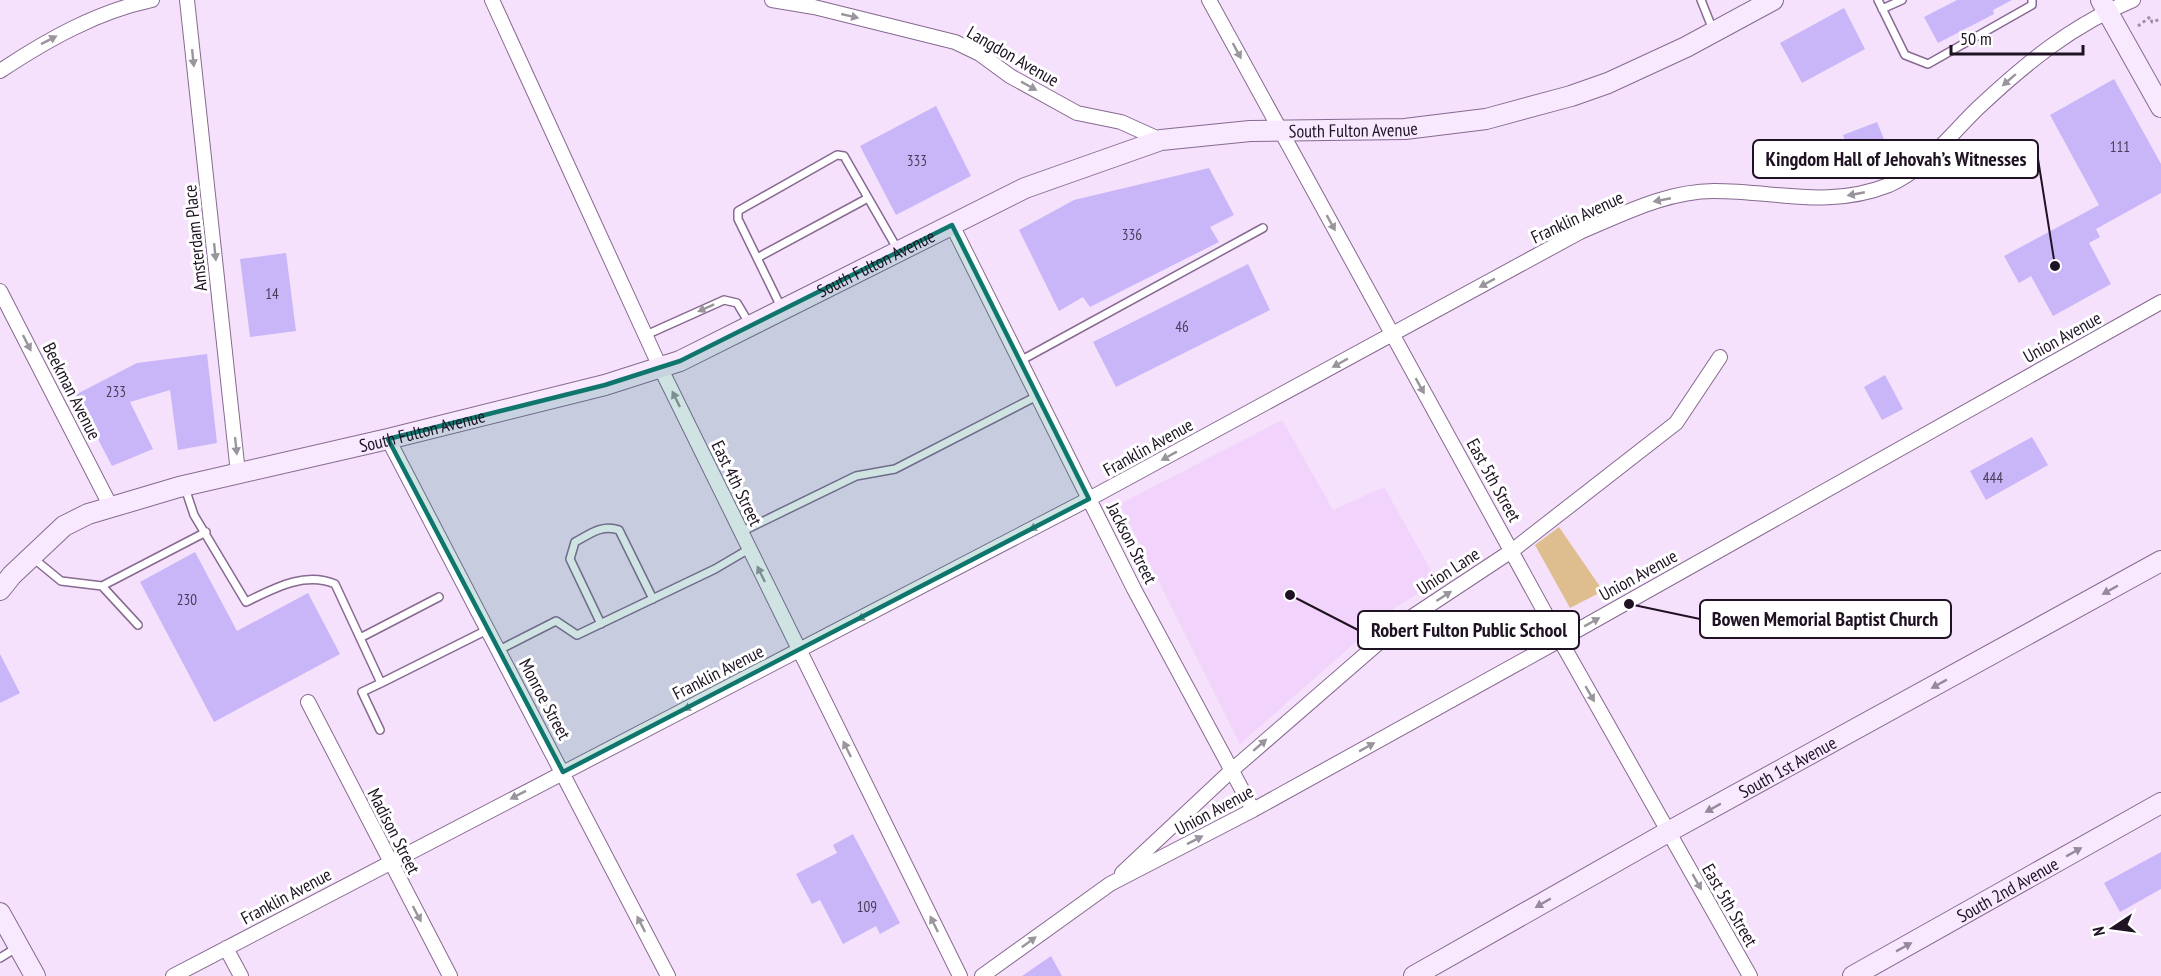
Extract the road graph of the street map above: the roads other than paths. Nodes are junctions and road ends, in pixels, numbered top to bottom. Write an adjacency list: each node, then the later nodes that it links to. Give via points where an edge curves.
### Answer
1 (152, 0): 15 (street, one-way to 1, via 42,43 94,17)
2 (187, 0): 35 (street, Amsterdam Place, one-way to 35)
3 (492, 0): 29 (street, East 4th Street)
4 (772, 0): 18 (street, Langdon Avenue, one-way to 18, via 955,42 1077,113 1121,122)
5 (1209, 0): 17 (street, East 5th Street, one-way to 17)
6 (1701, 0): 14 (lane)
7 (1773, 0): 14 (main road, South Fulton Avenue)
8 (1878, 0): 13 (lane)
9 (1902, 0): 13 (lane)
10 (2032, 0): 13 (lane, via 2032,5 1928,64 1905,55)
11 (2133, 0): 12 (street, Franklin Avenue)
12 (2105, 5): 16 (main road); 28 (street, Franklin Avenue, one-way to 28, via 2036,57 1910,174 1890,184 1858,195 1816,200 1712,191 1654,201 1580,232)
13 (1882, 9)
14 (1714, 32): 17 (main road, South Fulton Avenue, via 1608,83 1486,119 1405,129)
15 (0, 71)
16 (2161, 107)
17 (1280, 131): 18 (main road, South Fulton Avenue); 28 (street, East 5th Street, one-way to 28)
18 (1161, 140): 20 (main road, South Fulton Avenue, via 1025,188)
19 (868, 198): 22 (lane); 23 (lane); 23 (lane, via 844,156 837,155 738,211)
20 (952, 225): 22 (main road, South Fulton Avenue); 31 (street, Jackson Street)
21 (1263, 228): 31 (lane)
22 (899, 251): 26 (main road, South Fulton Avenue)
23 (757, 258): 26 (lane)
24 (0, 291): 38 (street, Beekman Avenue, one-way to 38)
25 (2161, 302): 53 (street, Union Avenue, one-way to 25)
26 (782, 310): 27 (main road, South Fulton Avenue)
27 (750, 325): 29 (lane, one-way to 29, via 737,303 724,300); 32 (main road, South Fulton Avenue)
28 (1392, 334): 37 (street, Franklin Avenue, one-way to 37); 42 (street, East 5th Street, one-way to 42)
29 (646, 335): 32 (street, East 4th Street)
30 (1720, 357): 42 (street, Union Lane, via 1676,423)
31 (1020, 361): 33 (street, Jackson Street)
32 (660, 367): 34 (main road, South Fulton Avenue, via 605,385); 40 (street, East 4th Street, one-way to 32)
33 (1037, 396): 37 (street, Jackson Street); 40 (lane, via 895,469 856,476)
34 (388, 439): 35 (main road, South Fulton Avenue); 51 (street, Monroe Street)
35 (238, 473): 36 (main road, South Fulton Avenue)
36 (184, 486): 38 (main road, South Fulton Avenue); 39 (lane, via 194,515)
37 (1089, 499): 55 (street, Franklin Avenue, one-way to 55); 59 (street, Jackson Street)
38 (111, 507): 43 (main road, South Fulton Avenue, via 64,526)
39 (206, 532): 45 (lane); 52 (lane, via 246,602 290,581 327,580 335,584)
40 (741, 532): 41 (street, East 4th Street)
41 (749, 549): 48 (lane); 55 (street, East 4th Street, one-way to 41)
42 (1512, 550): 53 (street, East 5th Street); 59 (street, Union Lane, one-way to 42, via 1398,626)
43 (32, 557): 45 (lane, via 61,581); 46 (main road, South Fulton Avenue)
44 (2161, 561): 63 (main road, South 1st Avenue, one-way to 63)
45 (102, 586): 50 (lane)
46 (0, 590)
47 (439, 597): 52 (lane)
48 (653, 599): 49 (lane); 49 (lane, via 619,530 600,528 576,542 570,558)
49 (601, 624): 54 (lane, via 577,635 556,621)
50 (138, 625)
51 (489, 629): 54 (street, Monroe Street); 56 (lane)
52 (360, 638): 56 (lane)
53 (1560, 640): 62 (street, Union Avenue, one-way to 53); 63 (street, East 5th Street, one-way to 63)
54 (499, 650): 60 (street, Monroe Street)
55 (799, 650): 60 (street, Franklin Avenue, one-way to 60); 75 (street, East 4th Street, one-way to 55)
56 (381, 683): 58 (lane, via 362,692)
57 (308, 702): 64 (street, Madison Street)
58 (380, 730)
59 (1232, 770): 62 (street, Jackson Street); 65 (street, Union Lane)
60 (563, 772): 64 (street, Franklin Avenue, one-way to 64); 74 (street, Monroe Street, one-way to 60)
61 (2161, 803): 79 (main road, South 2nd Avenue, one-way to 61)
62 (1253, 810): 65 (street, Union Avenue, one-way to 62)
63 (1668, 832): 77 (main road, South 1st Avenue, one-way to 77); 78 (street, East 5th Street, one-way to 78)
64 (390, 862): 68 (street, Franklin Avenue); 73 (street, Madison Street, one-way to 73)
65 (1110, 884): 76 (street, Union Avenue, one-way to 65)
66 (0, 913): 67 (main road)
67 (19, 947): 69 (lane); 70 (main road)
68 (226, 948): 71 (street, Franklin Avenue); 72 (street)
69 (0, 958)
70 (34, 976)
71 (173, 976)
72 (241, 976)
73 (450, 976)
74 (668, 976)
75 (960, 976)
76 (982, 976)
77 (1414, 976)
78 (1750, 976)
79 (1853, 976)

